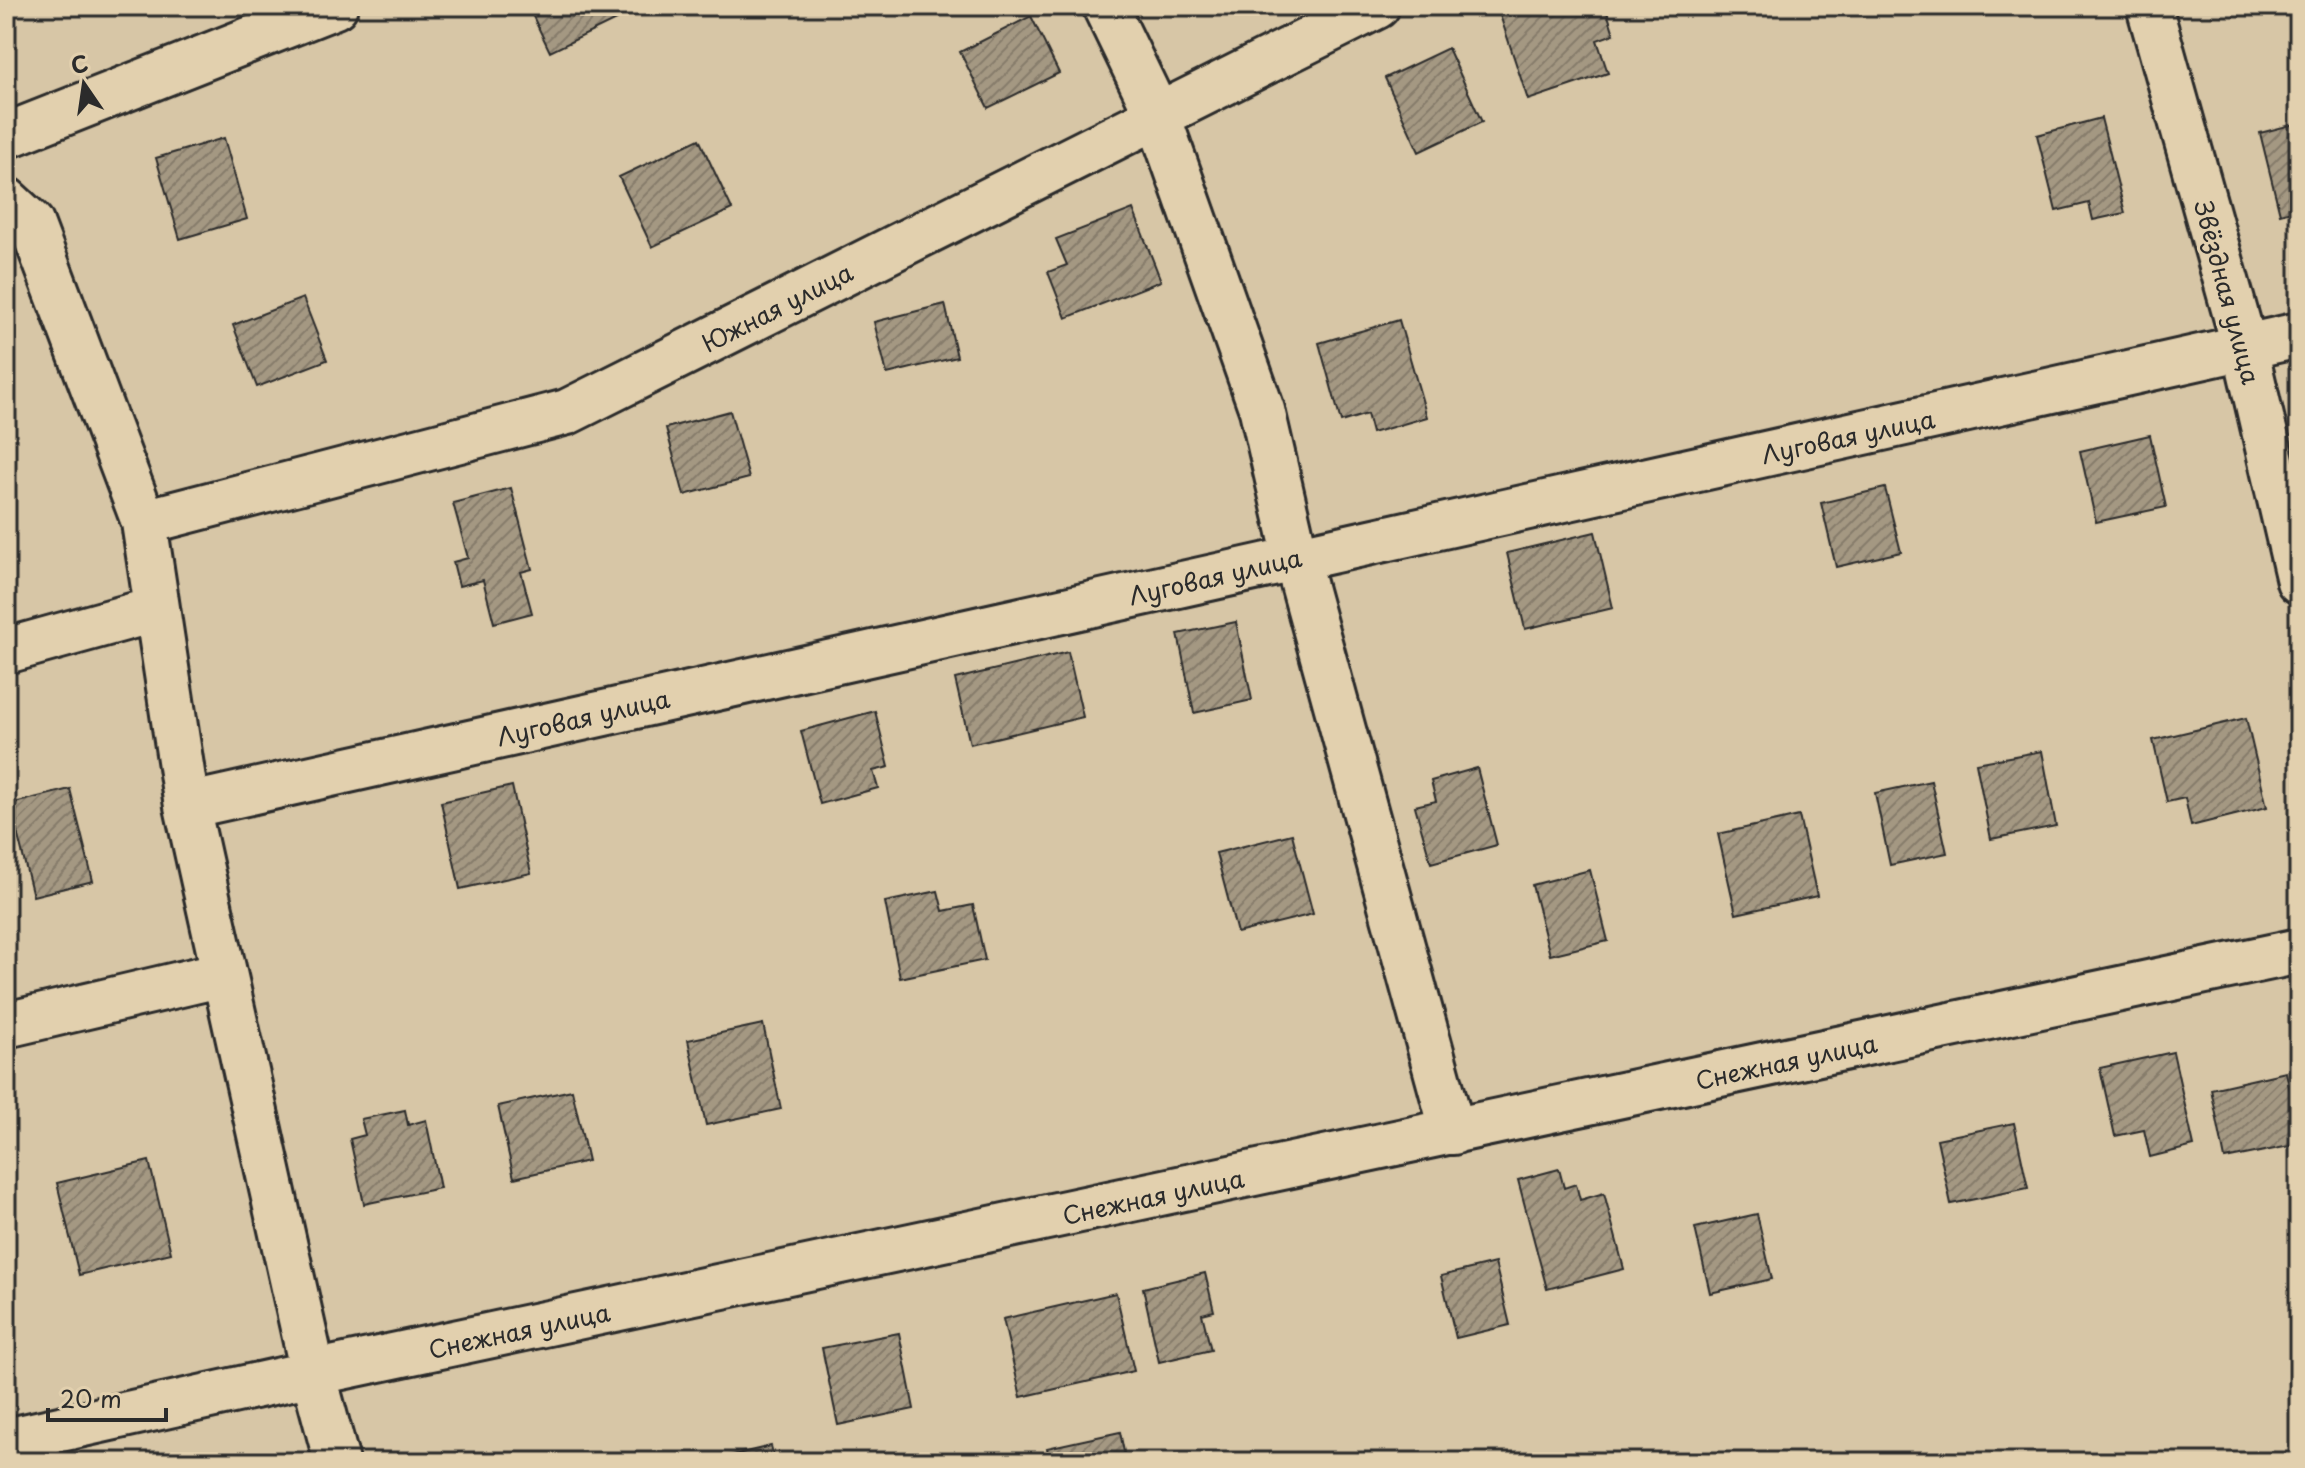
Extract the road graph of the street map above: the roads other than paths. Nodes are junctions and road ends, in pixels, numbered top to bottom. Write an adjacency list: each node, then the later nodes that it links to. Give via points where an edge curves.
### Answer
1 (335, 6): 6 (street)
2 (1105, 6): 5 (street)
3 (1377, 6): 5 (street, Южная улица)
4 (2149, 6): 9 (street, Звёздная улица)
5 (1158, 116): 10 (street, Южная улица, via 567,412); 11 (street, via 1262,410)
6 (6, 136)
7 (6, 200): 10 (street, via 31,223)
8 (2299, 335): 9 (street, Луговая улица)
9 (2245, 348): 11 (street, Луговая улица); 12 (street, Звёздная улица)
10 (144, 522): 13 (street)
11 (1296, 558): 15 (street, Луговая улица); 19 (street)
12 (2299, 581)
13 (157, 609): 14 (street); 15 (street)
14 (6, 651)
15 (187, 806): 17 (street)
16 (2299, 951): 19 (street, Снежная улица)
17 (223, 974): 18 (street); 20 (street)
18 (6, 1025)
19 (1453, 1132): 20 (street, Снежная улица)
20 (313, 1373): 21 (street, Снежная улица); 22 (street)
21 (6, 1441)
22 (337, 1462)

